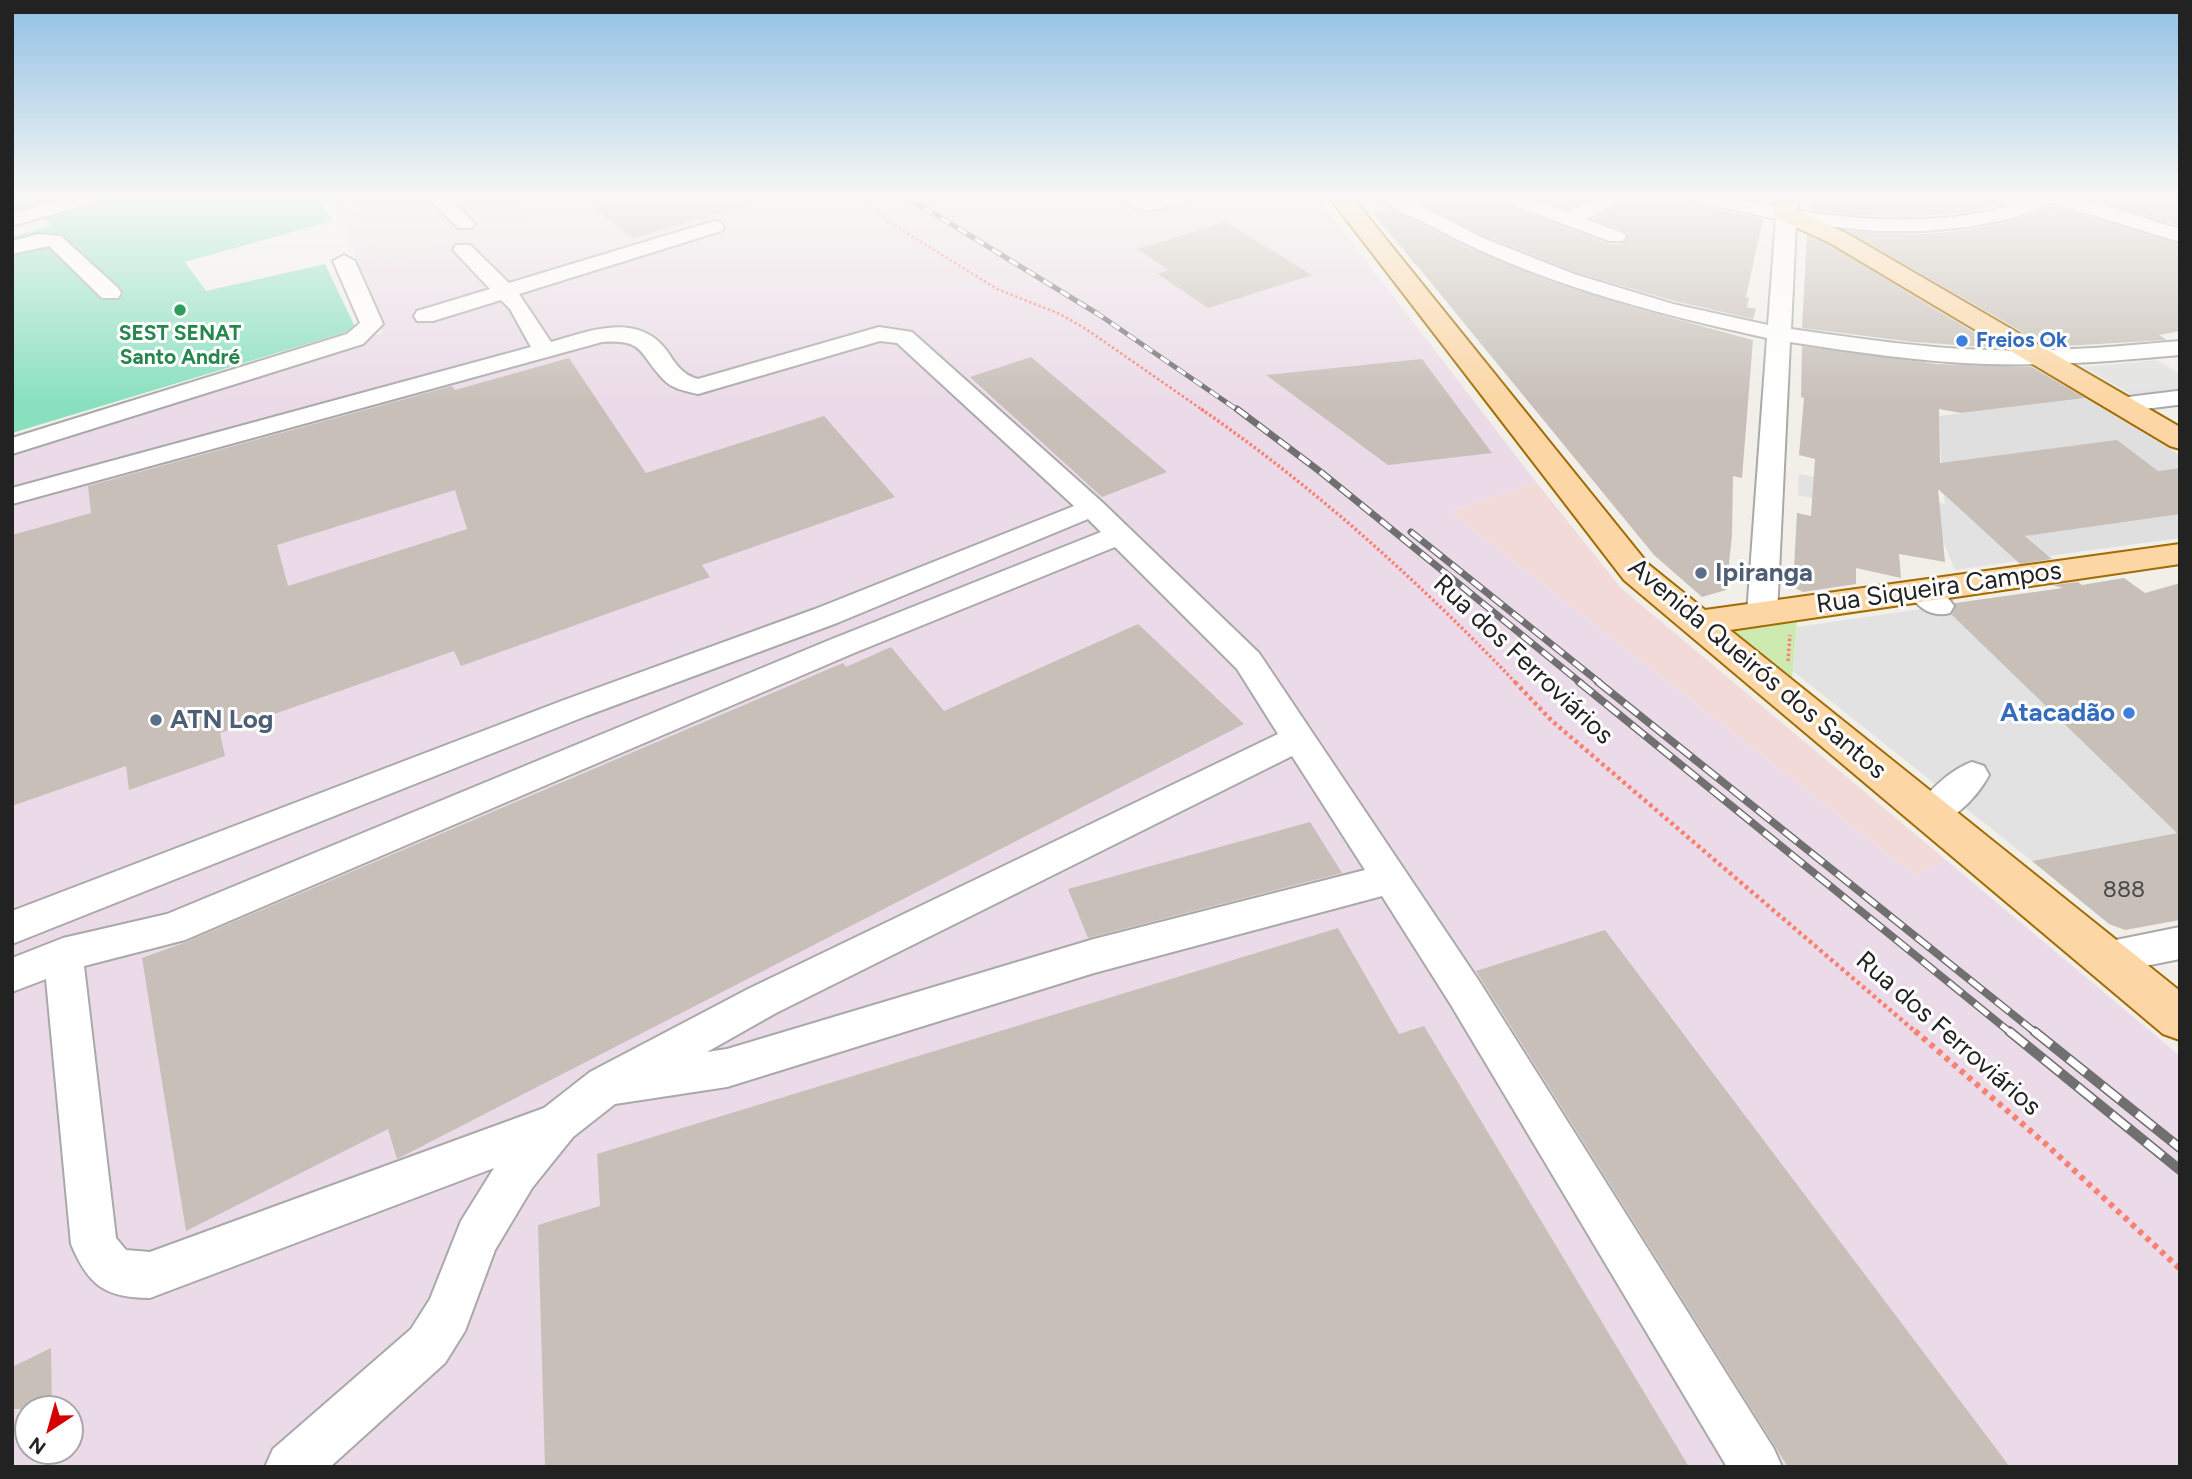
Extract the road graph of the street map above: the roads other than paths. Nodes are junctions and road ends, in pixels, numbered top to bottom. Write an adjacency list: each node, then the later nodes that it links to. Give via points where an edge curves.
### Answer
1 (82, 266): 10 (street)
2 (346, 266): 19 (street, via 372,324 355,339)
3 (481, 266): 9 (street)
4 (585, 266): 9 (street)
5 (1398, 266): 25 (main road, Avenida Queirós dos Santos, via 1625,560)
6 (1538, 266): 12 (street, via 1650,304)
7 (1783, 266): 12 (street)
8 (1885, 266): 15 (main road)
9 (506, 290): 11 (street); 14 (street)
10 (110, 293)
11 (425, 316)
12 (1779, 333): 15 (street, via 1900,350); 24 (street)
13 (2180, 348): 15 (street)
14 (544, 350): 20 (street); 21 (street, via 631,332 641,336 679,383 698,387 879,334 896,334)
15 (2039, 357): 17 (main road)
16 (2177, 398): 17 (street)
17 (2120, 405): 18 (main road)
18 (2180, 440)
19 (12, 446)
20 (12, 496)
21 (1092, 508): 22 (street); 30 (street, via 826,616 575,708)
22 (1120, 535): 26 (street, via 1248,661); 32 (street, via 843,646 172,929)
23 (2180, 554): 24 (main road, Rua Siqueira Campos, via 1931,598)
24 (1762, 614): 25 (main road, Rua Siqueira Campos)
25 (1698, 623): 28 (main road, Avenida Queirós dos Santos)
26 (1299, 738): 29 (street); 36 (street, via 762,1001)
27 (1972, 775): 28 (street)
28 (1931, 814): 33 (main road, Avenida Queirós dos Santos)
29 (1390, 879): 36 (street, via 1094,956 727,1068); 39 (street)
30 (12, 928)
31 (2180, 943): 33 (street)
32 (63, 955): 34 (street); 37 (street, via 94,1244 103,1264 123,1275 150,1275)
33 (2105, 957): 35 (main road, Avenida Queirós dos Santos)
34 (12, 975)
35 (2180, 1019)
36 (605, 1086): 37 (street)
37 (558, 1123): 38 (street, via 516,1173 477,1237 448,1314 428,1346)
38 (291, 1467)
39 (1756, 1467)

